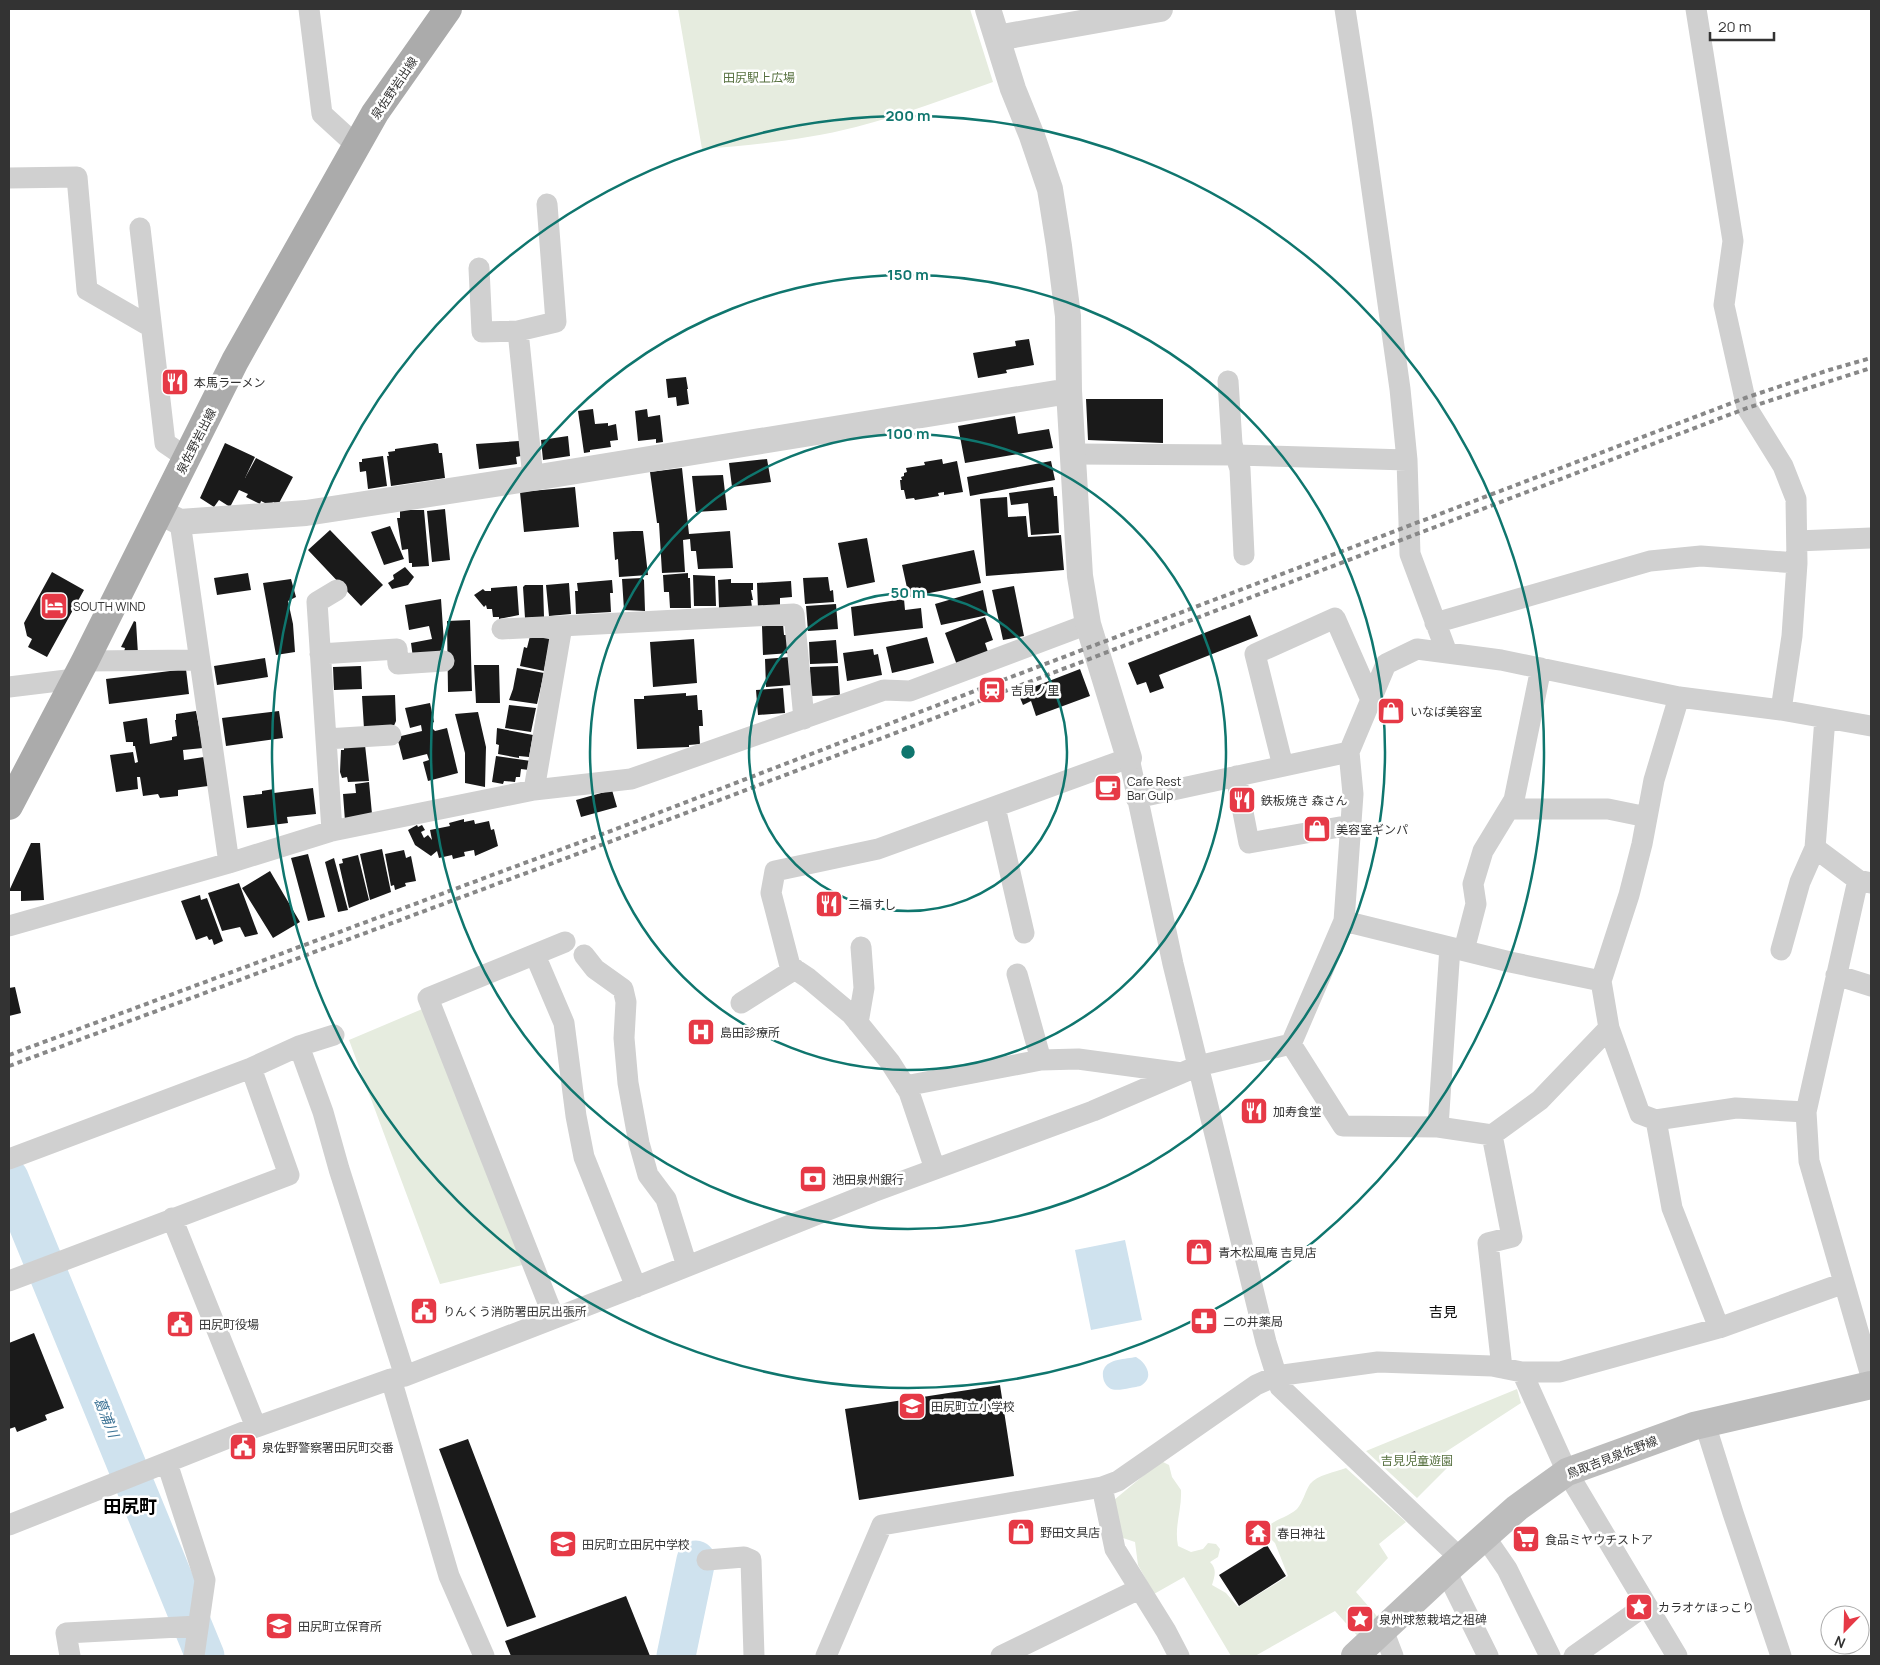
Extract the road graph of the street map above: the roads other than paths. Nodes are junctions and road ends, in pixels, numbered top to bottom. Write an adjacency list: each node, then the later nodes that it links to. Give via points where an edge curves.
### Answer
1 (309, 9): 8 (street, via 322,114)
2 (448, 9): 8 (main road, 泉佐野岩出線, via 375,113)
3 (988, 9): 7 (street)
4 (1160, 9): 7 (street)
5 (1345, 9): 20 (street, via 1400,389)
6 (1696, 9): 24 (street, via 1733,241 1724,305 1747,408 1783,466 1796,499)
7 (997, 38): 16 (street, via 1050,189 1068,316)
8 (357, 146): 19 (main road, 泉佐野岩出線, via 235,361)
9 (9, 178): 13 (street, via 77,177 88,290)
10 (547, 204): 14 (street, via 556,322)
11 (140, 228): 13 (street)
12 (479, 268): 14 (street, via 482,332)
13 (151, 327): 19 (street, via 165,443)
14 (518, 331): 21 (street)
15 (1228, 381): 18 (street)
16 (1069, 391): 17 (street); 21 (street)
17 (1073, 454): 18 (street); 29 (street, via 1080,576)
18 (1235, 455): 20 (street); 25 (street, via 1240,469)
19 (187, 458): 22 (main road, 泉佐野岩出線)
20 (1407, 460): 28 (street, via 1410,554)
21 (533, 478): 22 (street, via 306,513)
22 (170, 517): 34 (street); 37 (main road, 泉佐野岩出線)
23 (1871, 538): 24 (street)
24 (1797, 541): 26 (street)
25 (1244, 555)
26 (1797, 563): 28 (street, via 1701,556 1650,561); 41 (street, via 1792,636)
27 (336, 590): 32 (street, via 317,602)
28 (1435, 623): 33 (street)
29 (1088, 624): 43 (street, via 910,691 884,690); 48 (street)
30 (562, 626): 31 (street); 43 (street, via 794,614); 51 (street)
31 (502, 629)
32 (320, 654): 35 (street, via 397,649 398,664); 46 (street)
33 (1447, 654): 36 (street); 40 (street, via 1417,649 1386,664)
34 (199, 660): 37 (street); 60 (street)
35 (444, 662)
36 (1542, 668): 39 (street); 55 (street, via 1514,800)
37 (80, 670): 38 (street); 53 (main road, 泉佐野岩出線)
38 (9, 687)
39 (1679, 697): 41 (street); 56 (street, via 1654,780)
40 (1371, 700): 47 (street); 49 (street, via 1335,618 1255,654)
41 (1781, 710): 42 (street)
42 (1824, 718): 44 (street); 59 (street)
43 (804, 719): 51 (street, via 631,779)
44 (1871, 726)
45 (391, 735): 46 (street)
46 (326, 739): 58 (street)
47 (1349, 752): 49 (street); 57 (street, via 1353,794)
48 (1129, 758): 52 (street); 54 (street)
49 (1282, 766): 50 (street)
50 (1236, 776): 52 (street); 57 (street, via 1249,843)
51 (534, 790): 58 (street)
52 (1136, 798): 84 (street)
53 (9, 806)
54 (995, 806): 64 (street); 71 (street, via 878,849 775,871 771,893 790,966)
55 (1509, 809): 56 (street, via 1608,809); 67 (street, via 1483,851 1473,884 1476,904)
56 (1647, 817): 74 (street, via 1630,896)
57 (1351, 825): 62 (street)
58 (332, 831): 60 (street)
59 (1815, 848): 61 (street); 68 (street, via 1800,882)
60 (229, 863): 63 (street)
61 (1864, 881): 73 (street)
62 (1344, 921): 67 (street); 80 (street)
63 (9, 926)
64 (1024, 933)
65 (565, 942): 69 (street)
66 (861, 947): 77 (street, via 864,988)
67 (1457, 949): 74 (street); 88 (street)
68 (1780, 950)
69 (536, 954): 96 (street, via 564,1023 584,1157); 97 (street, via 428,998)
70 (584, 955): 93 (street, via 595,969 623,989 628,1083 639,1143 648,1175 666,1200)
71 (794, 969): 76 (street); 77 (street)
72 (1017, 974): 82 (street)
73 (1836, 975): 75 (street); 86 (street)
74 (1601, 981): 78 (street)
75 (1871, 986)
76 (741, 1003)
77 (858, 1022): 85 (street)
78 (1609, 1028): 87 (street, via 1640,1114); 89 (street, via 1540,1100)
79 (334, 1035): 81 (street)
80 (1291, 1044): 84 (street); 88 (street, via 1343,1126)
81 (299, 1046): 83 (street); 102 (street, via 323,1112)
82 (1041, 1060): 84 (street, via 1078,1059); 85 (street)
83 (251, 1068): 90 (street); 92 (street, via 289,1175)
84 (1190, 1070): 91 (street, via 1093,1111); 100 (street)
85 (905, 1086): 91 (street)
86 (1806, 1112): 87 (street, via 1736,1108); 95 (street, via 1809,1161)
87 (1656, 1120): 98 (street, via 1672,1208)
88 (1438, 1127): 89 (street)
89 (1492, 1135): 99 (street, via 1512,1237 1488,1243)
90 (9, 1158)
91 (936, 1169): 93 (street)
92 (172, 1218): 94 (street); 105 (street)
93 (688, 1266): 96 (street)
94 (9, 1281)
95 (1844, 1282): 98 (street); 101 (street)
96 (636, 1287): 97 (street)
97 (554, 1318): 102 (street)
98 (1719, 1328): 99 (street, via 1560,1372)
99 (1512, 1370): 100 (street, via 1492,1366 1378,1362); 107 (street)
100 (1276, 1376): 108 (street, via 1256,1384 1118,1481); 112 (street, via 1280,1387)
101 (1871, 1376)
102 (398, 1377): 105 (street); 119 (street, via 449,1576)
103 (1871, 1385): 104 (main road, 鳥取吉見泉佐野線)
104 (1705, 1424): 107 (main road, 鳥取吉見泉佐野線); 130 (street)
105 (256, 1427): 106 (street)
106 (167, 1463): 109 (street); 115 (street, via 206,1580)
107 (1567, 1472): 110 (main road, 鳥取吉見泉佐野線, via 1517,1508); 114 (street)
108 (1102, 1487): 113 (street, via 1115,1549); 121 (street, via 882,1525)
109 (9, 1525)
110 (1485, 1537): 112 (main road, 鳥取吉見泉佐野線); 127 (street, via 1507,1569)
111 (707, 1560): 120 (street, via 744,1557 751,1560)
112 (1453, 1564): 116 (main road, 鳥取吉見泉佐野線); 126 (street)
113 (1139, 1588): 122 (street); 123 (street)
114 (1646, 1605): 128 (street); 129 (street)
115 (198, 1626): 117 (street, via 66,1633); 118 (street)
116 (1383, 1630): 124 (main road, 鳥取吉見泉佐野線); 125 (street)
117 (70, 1656)
118 (194, 1656)
119 (484, 1656)
120 (754, 1656)
121 (826, 1656)
122 (1001, 1656)
123 (1179, 1656)
124 (1355, 1656)
125 (1393, 1656)
126 (1488, 1656)
127 (1550, 1656)
128 (1574, 1656)
129 (1677, 1656)
130 (1782, 1656)

